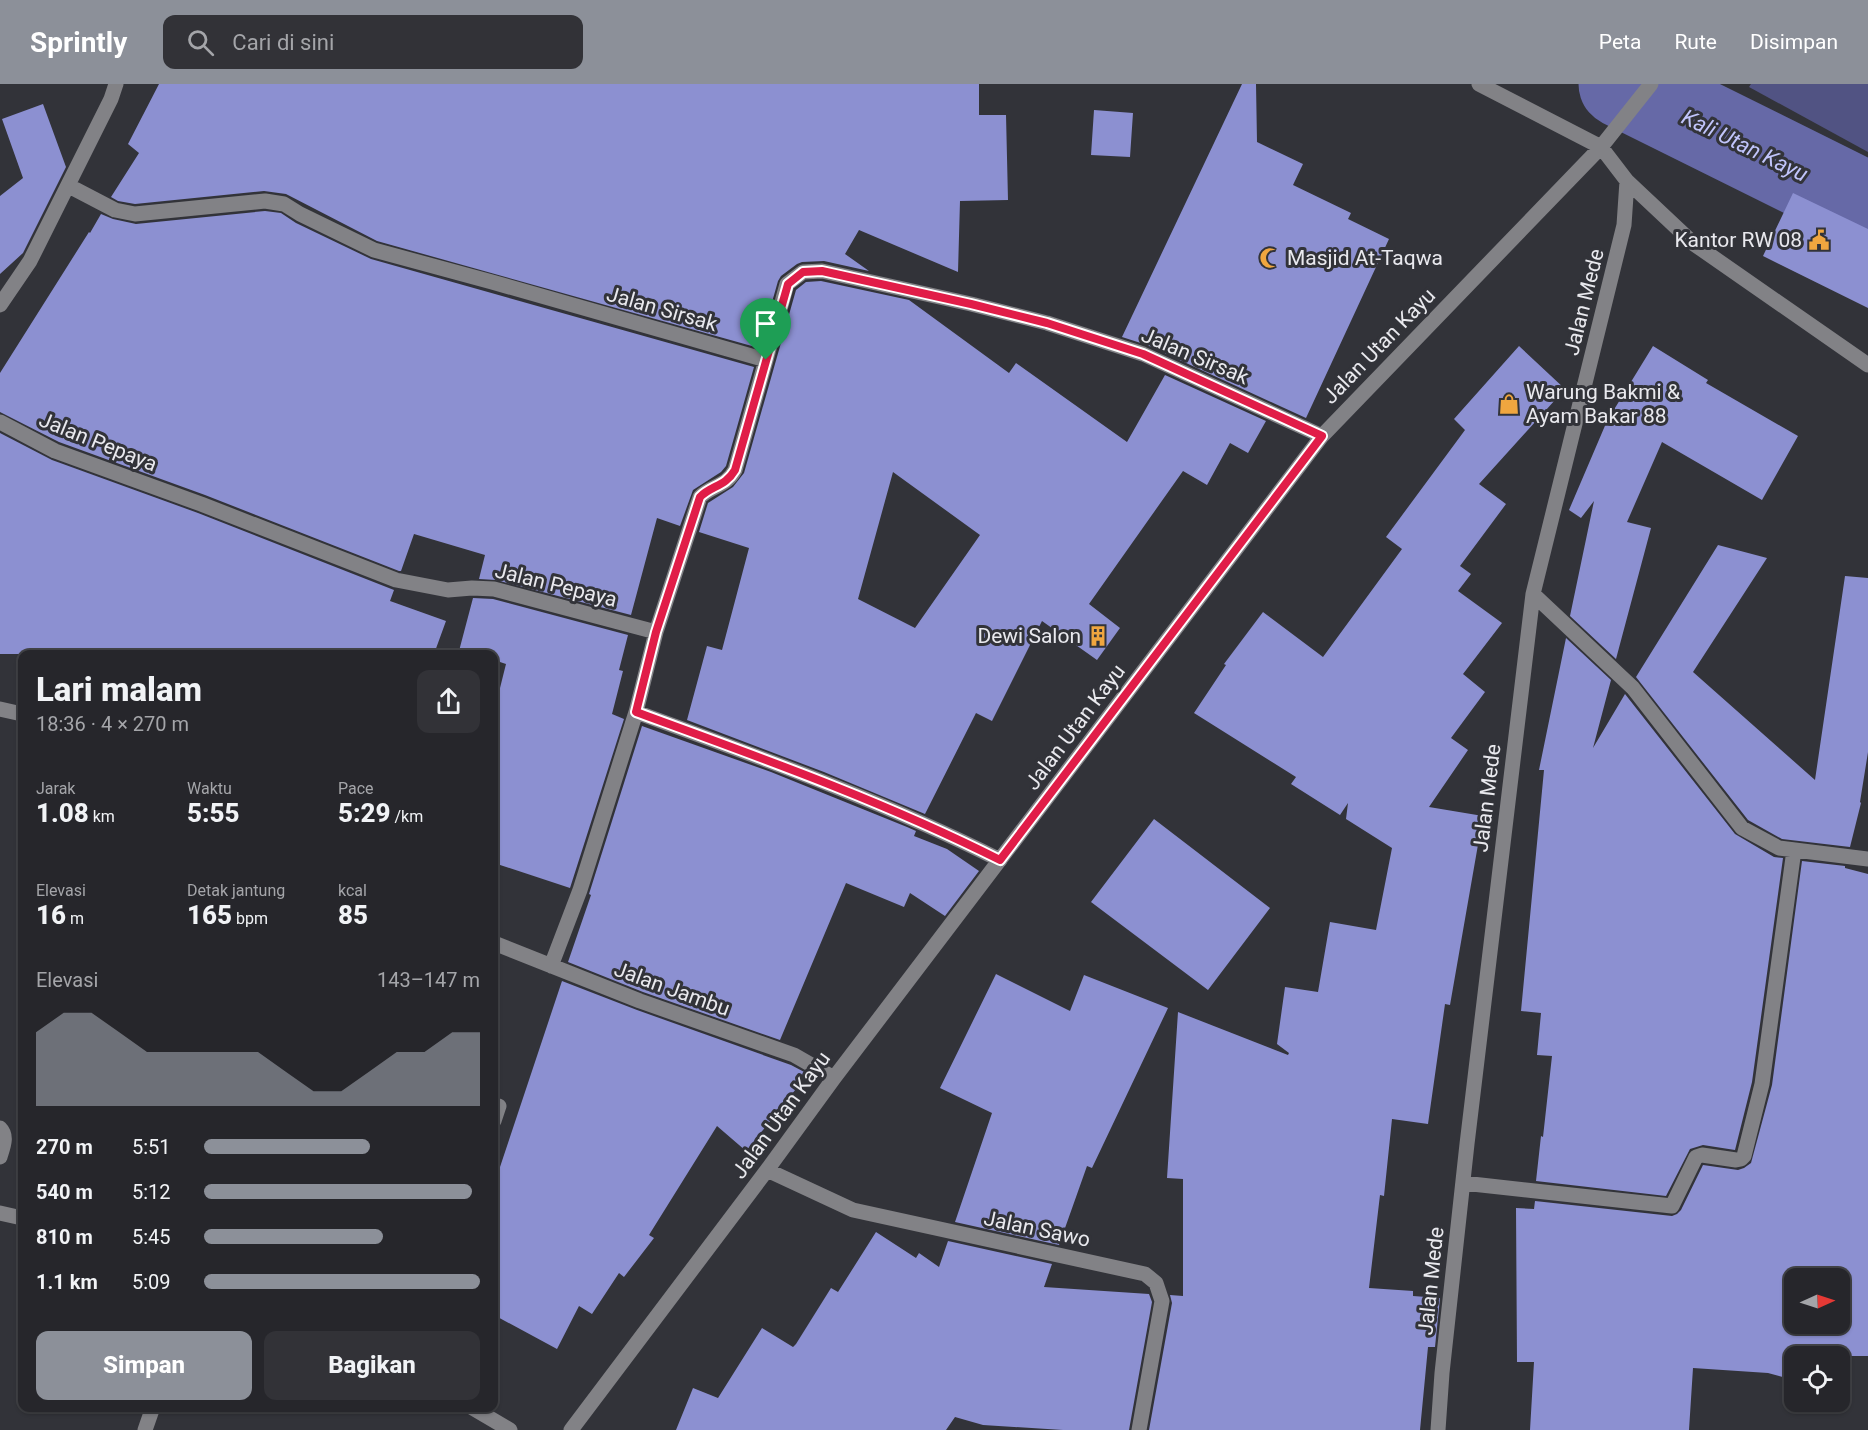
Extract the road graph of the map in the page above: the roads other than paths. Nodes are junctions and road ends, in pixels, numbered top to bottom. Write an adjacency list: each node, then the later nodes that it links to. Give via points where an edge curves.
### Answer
1 (116, 84): 6 (street)
2 (1479, 84): 4 (street)
3 (1651, 84): 4 (street, Jalan Utan Kayu)
4 (1601, 147): 5 (street); 11 (street, Jalan Utan Kayu)
5 (1627, 181): 9 (street, via 1694,244); 12 (street, Jalan Mede, via 1624,225)
6 (69, 186): 7 (street, via 30,261); 8 (street, Jalan Sirsak, via 115,210 135,214 265,201 284,204 374,250)
7 (0, 305)
8 (766, 360): 11 (street, Jalan Sirsak, via 788,284 803,272 822,271 1047,323 1143,354); 13 (street, via 735,470 722,485 700,497)
9 (1868, 365)
10 (0, 422): 13 (street, Jalan Pepaya, via 55,451 396,580 448,590 494,589)
11 (1322, 436): 19 (street, Jalan Utan Kayu)
12 (1533, 594): 17 (street, via 1633,688 1742,828 1779,848); 26 (street, Jalan Mede)
13 (656, 632): 15 (street)
14 (0, 709): 16 (street)
15 (636, 712): 19 (street, via 817,778); 21 (street, via 580,890)
16 (18, 713)
17 (1794, 850): 18 (street); 26 (street, via 1762,1084 1741,1160 1696,1157 1672,1206)
18 (1868, 859)
19 (1000, 860): 22 (street, Jalan Utan Kayu)
20 (498, 945): 21 (street, Jalan Jambu)
21 (551, 966): 22 (street, Jalan Jambu, via 794,1054)
22 (834, 1078): 25 (street, Jalan Utan Kayu)
23 (0, 1128): 24 (street, via 5,1138)
24 (0, 1157)
25 (767, 1170): 33 (street, Jalan Utan Kayu); 34 (street, Jalan Sawo, via 853,1210 1145,1274 1156,1282 1161,1301)
26 (1463, 1183): 35 (street, Jalan Mede)
27 (0, 1213): 28 (street)
28 (18, 1217)
29 (151, 1412): 31 (street)
30 (479, 1412): 32 (street)
31 (145, 1430)
32 (510, 1430)
33 (571, 1430)
34 (1139, 1430)
35 (1438, 1430)

